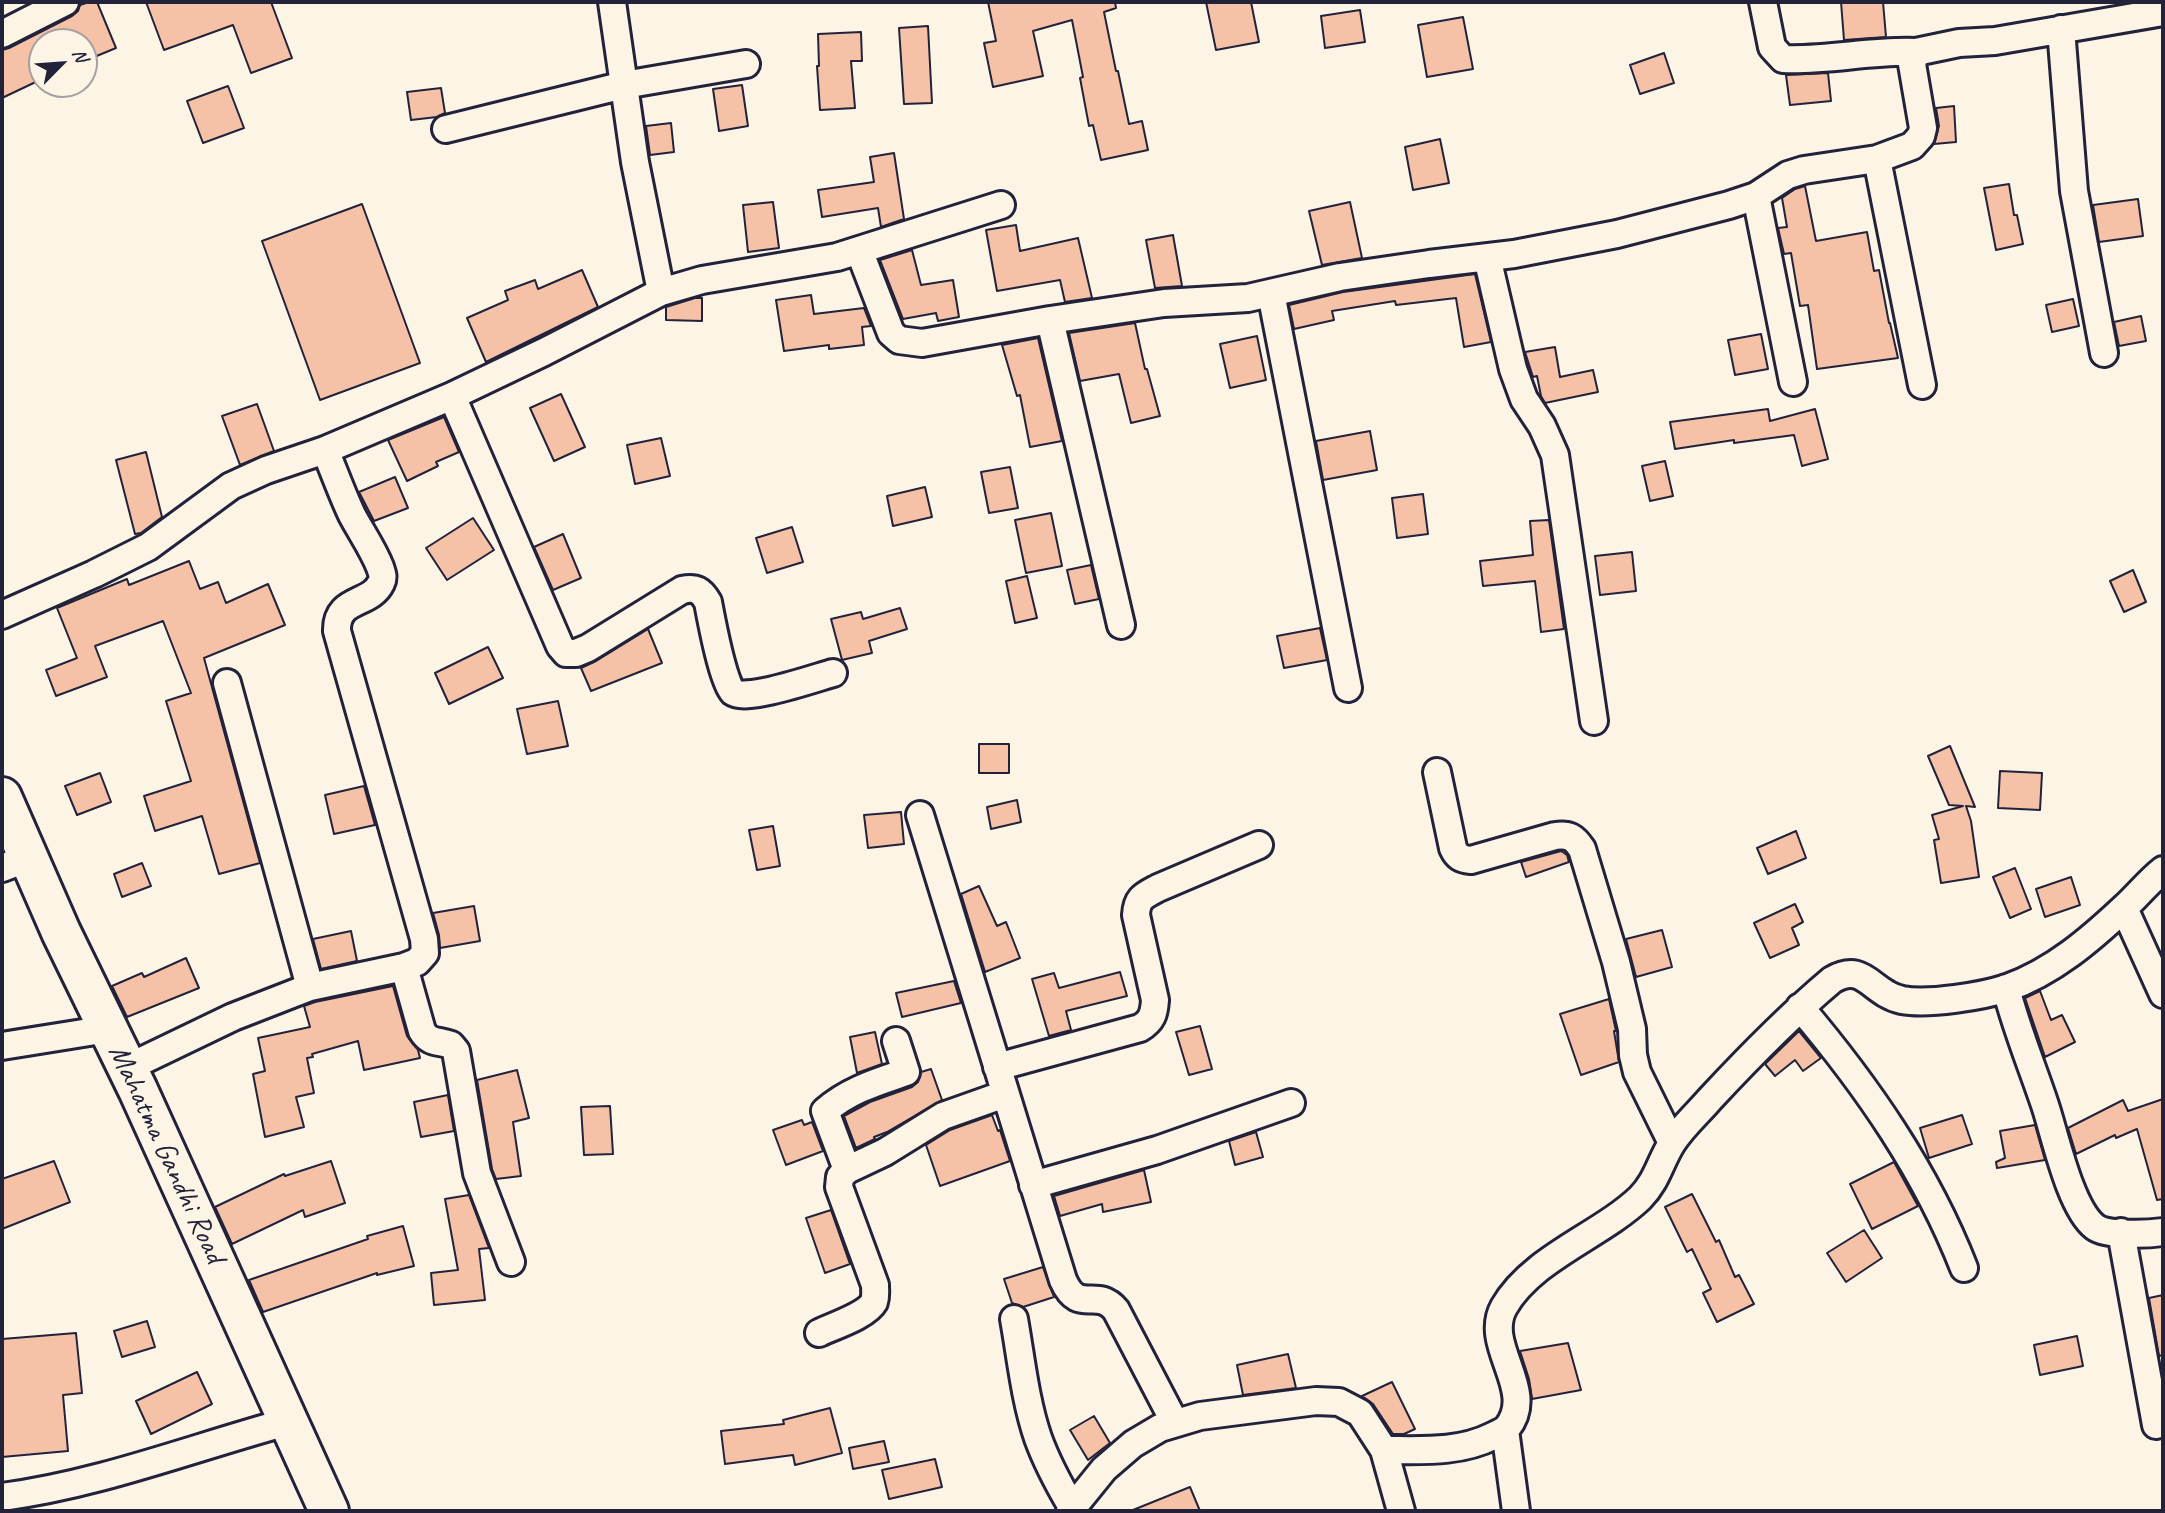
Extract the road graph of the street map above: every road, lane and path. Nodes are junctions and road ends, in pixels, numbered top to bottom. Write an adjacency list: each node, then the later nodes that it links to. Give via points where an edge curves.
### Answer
1 (65, 2): 6 (street)
2 (612, 2): 9 (street)
3 (1763, 2): 7 (street, via 1772,47 1783,59)
4 (2163, 12): 5 (street)
5 (2061, 29): 7 (street); 19 (street, via 2074,191)
6 (2, 34)
7 (1916, 52): 11 (street, via 1912,64 1921,136 1912,146)
8 (746, 64): 9 (street)
9 (624, 85): 10 (street); 16 (street)
10 (446, 130)
11 (1877, 159): 12 (street, via 1804,170); 21 (street)
12 (1756, 196): 15 (street, via 1617,234); 20 (street)
13 (1001, 205): 14 (street)
14 (859, 250): 16 (street); 18 (street, via 891,333 899,340 922,343)
15 (1487, 257): 17 (street, via 1340,277); 29 (street, via 1513,369 1555,455)
16 (661, 292): 22 (street)
17 (1271, 293): 18 (street); 28 (street)
18 (1050, 320): 25 (street)
19 (2104, 353)
20 (1793, 382)
21 (1922, 385)
22 (452, 396): 23 (street); 26 (street, via 566,653 588,648 692,588 701,591 708,602 732,691 744,696 758,694)
23 (325, 450): 24 (street, via 231,486 148,547); 37 (street, via 383,577 380,585 343,610 337,631 424,939 425,953)
24 (2, 615)
25 (1121, 625)
26 (833, 673)
27 (227, 683): 38 (street)
28 (1348, 688)
29 (1594, 721)
30 (1437, 772): 49 (street, via 1452,848 1462,859 1555,836 1567,834 1576,839 1616,962 1637,1072)
31 (2, 797): 34 (main road, Mahatma Gandhi Road)
32 (920, 815): 45 (street)
33 (1259, 845): 45 (street, via 1158,888 1137,904 1155,1000 1149,1022)
34 (15, 863): 42 (main road, Mahatma Gandhi Road, via 61,932)
35 (2163, 870): 36 (street)
36 (2124, 908): 39 (street, via 2042,973); 40 (street)
37 (404, 967): 38 (street); 54 (street, via 422,1031 427,1039 451,1045 456,1051 477,1173)
38 (310, 988): 46 (street, via 233,1017)
39 (2006, 988): 41 (street, via 1963,997 1905,1000 1886,995 1852,973 1841,975); 52 (street, via 2071,1189 2096,1228)
40 (2163, 995)
41 (1800, 1007): 49 (street); 55 (street, via 1898,1138 1947,1226)
42 (108, 1029): 44 (street); 46 (main road, Mahatma Gandhi Road)
43 (897, 1041): 50 (street, via 906,1072 856,1090 825,1111)
44 (2, 1046)
45 (997, 1067): 47 (street)
46 (127, 1068): 58 (main road, Mahatma Gandhi Road)
47 (1005, 1094): 50 (street, via 943,1116); 51 (street)
48 (1291, 1103): 51 (street, via 1183,1142)
49 (1672, 1143): 61 (street, via 1659,1173 1641,1197 1518,1286 1502,1309 1499,1329 1516,1389 1517,1412)
50 (847, 1170): 57 (street, via 839,1187 876,1297 861,1313)
51 (1033, 1185): 59 (street, via 1067,1289 1073,1297 1109,1302 1116,1310)
52 (2121, 1232): 53 (street); 60 (street)
53 (2163, 1232)
54 (511, 1262)
55 (1964, 1268)
56 (1014, 1319): 64 (street, via 1038,1436)
57 (819, 1332)
58 (287, 1422): 63 (street, via 109,1476); 65 (main road, Mahatma Gandhi Road)
59 (1175, 1423): 62 (street, via 1316,1401 1339,1402 1360,1413); 64 (street, via 1133,1444 1104,1469)
60 (2156, 1425)
61 (1505, 1430): 62 (street, via 1477,1444 1451,1449); 67 (street)
62 (1384, 1451): 66 (street)
63 (2, 1497)
64 (1071, 1509)
65 (329, 1511)
66 (1401, 1511)
67 (1516, 1511)

